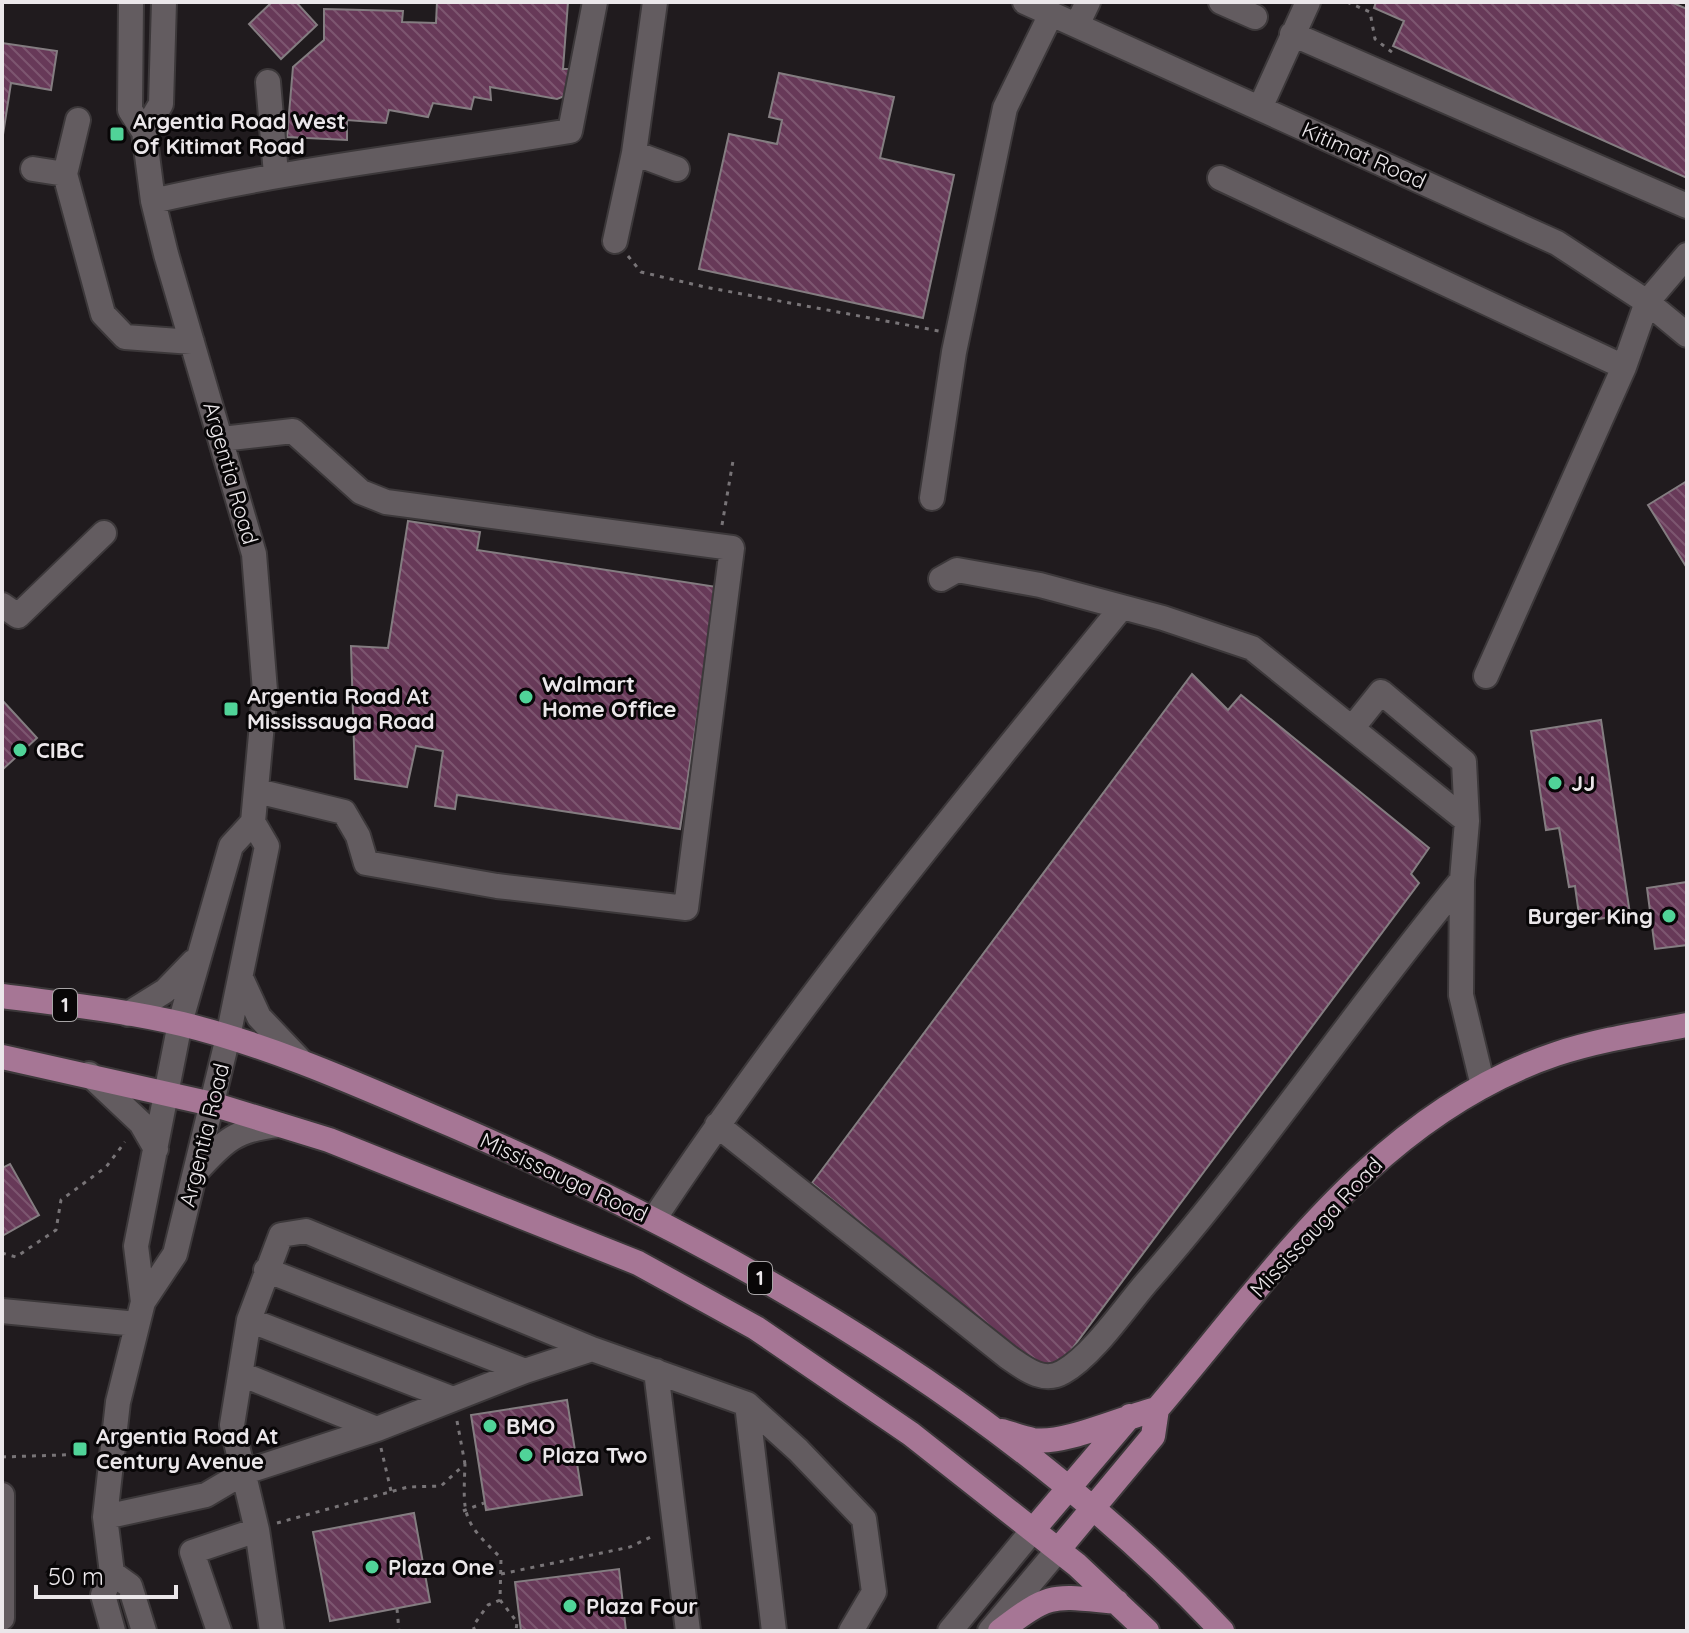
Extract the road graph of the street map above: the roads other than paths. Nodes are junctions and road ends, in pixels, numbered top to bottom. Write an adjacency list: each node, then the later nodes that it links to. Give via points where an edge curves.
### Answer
1 (131, 2): 16 (street, Argentia Road, via 130,110)
2 (164, 2): 16 (street, via 161,104)
3 (595, 2): 21 (street, via 570,131)
4 (655, 2): 17 (street)
5 (1025, 2): 9 (street, Kitimat Road)
6 (1088, 2): 11 (street)
7 (1221, 2): 10 (street)
8 (1308, 2): 12 (street)
9 (1051, 14): 11 (street, Kitimat Road); 32 (street, via 1005,108 958,334)
10 (1255, 17)
11 (1077, 25): 14 (street, Kitimat Road)
12 (1292, 34): 14 (street); 24 (street)
13 (268, 82): 21 (street)
14 (1260, 108): 27 (street, Kitimat Road, via 1557,243)
15 (78, 120): 20 (street)
16 (144, 132): 23 (street, Argentia Road)
17 (634, 153): 19 (street); 25 (street)
18 (33, 169): 20 (street)
19 (677, 169)
20 (65, 174): 29 (street, via 103,314 125,337)
21 (276, 174): 23 (street)
22 (1220, 178): 30 (street)
23 (153, 201): 29 (street, Argentia Road)
24 (1687, 206)
25 (615, 241)
26 (1687, 255): 27 (street)
27 (1647, 302): 28 (street, Kitimat Road); 30 (street)
28 (1687, 335)
29 (192, 342): 31 (street, Argentia Road)
30 (1624, 367): 37 (street)
31 (222, 439): 39 (street, Argentia Road, via 254,554 265,691); 39 (street, via 293,431 361,492 386,502 732,548 686,908 497,886 366,863 344,812)
32 (932, 498)
33 (104, 533): 35 (street, via 18,616)
34 (941, 579): 36 (street, via 957,570)
35 (2, 605)
36 (1122, 607): 38 (street, via 1252,648); 57 (street, via 886,901)
37 (1486, 676)
38 (1353, 727): 40 (street); 40 (street, via 1381,692 1464,762)
39 (257, 791): 41 (street, Argentia Road)
40 (1467, 821): 42 (street)
41 (253, 822): 43 (street, Argentia Road, via 231,846); 44 (street, Argentia Road, via 267,846)
42 (1462, 880): 53 (street, via 1461,995); 57 (street, via 1192,1230 1062,1374 1034,1375 1008,1357)
43 (195, 960): 46 (street, via 165,991); 47 (street, Argentia Road)
44 (241, 978): 49 (street, Argentia Road); 51 (street, via 259,1017)
45 (2, 996): 46 (main road, Mississauga Road / 1)
46 (128, 1014): 47 (main road, Mississauga Road / 1)
47 (180, 1023): 49 (main road, Mississauga Road / 1); 54 (street, Argentia Road)
48 (1687, 1025): 53 (main road, Mississauga Road, via 1557,1053)
49 (228, 1037): 51 (main road, Mississauga Road / 1); 55 (street, Argentia Road)
50 (2, 1057): 52 (main road, 1)
51 (299, 1059): 60 (main road, Mississauga Road / 1, via 558,1171)
52 (89, 1074): 54 (main road, 1); 58 (street, via 141,1123)
53 (1483, 1086): 71 (main road, Mississauga Road, via 1422,1121 1349,1185)
54 (166, 1094): 55 (main road, 1); 58 (street, Argentia Road)
55 (212, 1104): 56 (main road, 1); 59 (street, Argentia Road)
56 (282, 1125): 59 (street, via 250,1128 224,1142); 81 (main road, 1, via 566,1232 692,1291 756,1328 911,1434)
57 (717, 1125): 60 (street)
58 (156, 1149): 63 (street, Argentia Road, via 136,1246)
59 (195, 1173): 63 (street, Argentia Road, via 175,1254)
60 (654, 1219): 73 (main road, Mississauga Road / 1, via 777,1287)
61 (266, 1270): 64 (street); 65 (street, via 281,1235 306,1231); 66 (street)
62 (2, 1311): 63 (street)
63 (140, 1313): 79 (street, Argentia Road, via 110,1454)
64 (249, 1320): 68 (street); 69 (street)
65 (592, 1349): 66 (street); 67 (street)
66 (525, 1371): 69 (street)
67 (656, 1371): 70 (street); 90 (street)
68 (241, 1374): 74 (street); 75 (street, via 232,1425)
69 (453, 1399): 74 (street)
70 (747, 1404): 91 (street); 92 (street, via 864,1519 874,1592)
71 (1157, 1409): 72 (main road); 78 (main road, Mississauga Road, via 1153,1436)
72 (1131, 1416): 73 (main road, via 1050,1440); 76 (main road)
73 (985, 1425): 76 (main road, Mississauga Road / 1)
74 (377, 1429): 75 (street)
75 (245, 1472): 79 (street, via 206,1495); 80 (street)
76 (1069, 1489): 78 (main road, Mississauga Road / 1); 81 (main road)
77 (2, 1495): 85 (street)
78 (1093, 1509): 82 (main road, Mississauga Road); 97 (main road, 1)
79 (105, 1517): 83 (street, Argentia Road)
80 (257, 1530): 88 (street, via 192,1552); 89 (street)
81 (1033, 1530): 82 (main road, 1); 93 (street)
82 (1058, 1550): 84 (main road, 1); 94 (street)
83 (112, 1573): 86 (street, Argentia Road, via 103,1595); 87 (street, via 130,1586)
84 (1117, 1602): 95 (main road, via 1065,1597 1039,1601); 96 (main road, 1)
85 (2, 1618)
86 (113, 1631)
87 (144, 1631)
88 (219, 1631)
89 (272, 1631)
90 (688, 1631)
91 (774, 1631)
92 (851, 1631)
93 (950, 1631)
94 (990, 1631)
95 (1000, 1631)
96 (1147, 1631)
97 (1222, 1631)

